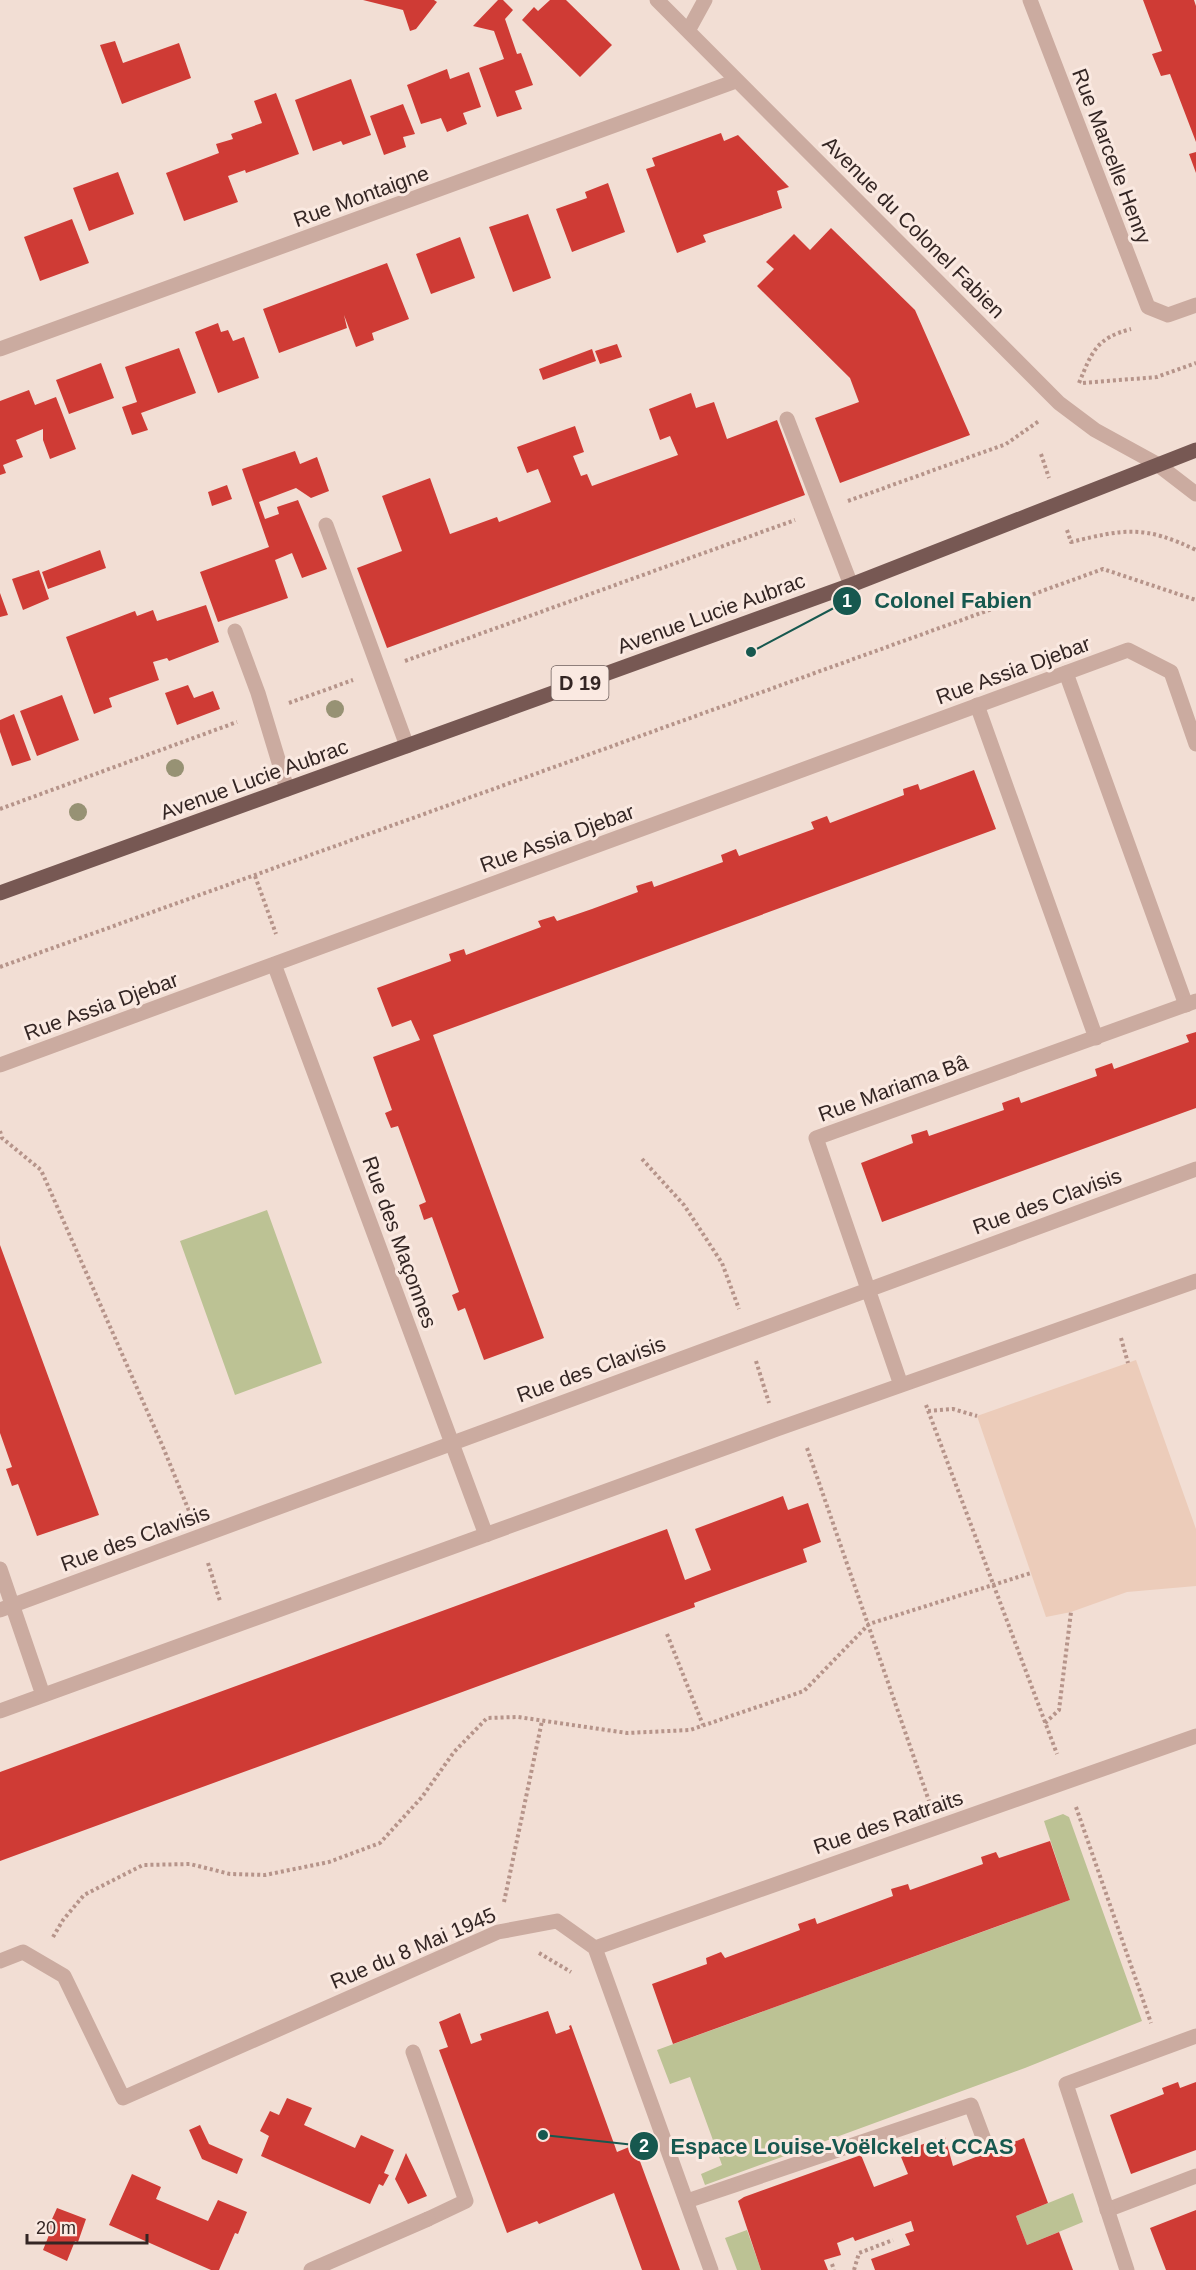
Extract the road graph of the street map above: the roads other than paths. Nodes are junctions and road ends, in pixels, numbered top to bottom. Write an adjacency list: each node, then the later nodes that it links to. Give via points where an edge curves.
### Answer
1 (657, 0): 4 (street, Avenue du Colonel Fabien)
2 (705, 0): 4 (street)
3 (1030, 0): 6 (street, Rue Marcelle Henry, via 1148,307 1168,315)
4 (688, 32): 5 (street, Avenue du Colonel Fabien)
5 (736, 81): 7 (street, Rue Montaigne); 10 (street, Avenue du Colonel Fabien, via 1059,402 1095,430)
6 (1196, 305)
7 (0, 350)
8 (787, 419): 13 (street)
9 (1196, 450): 10 (main road, Avenue Lucie Aubrac / D 19)
10 (1157, 464): 11 (street, Avenue du Colonel Fabien); 13 (main road, Avenue Lucie Aubrac / D 19)
11 (1196, 494)
12 (326, 525): 18 (street)
13 (851, 585): 18 (main road, Avenue Lucie Aubrac / D 19)
14 (235, 631): 19 (street)
15 (1066, 672): 16 (street, Rue Assia Djebar); 17 (street, Rue Assia Djebar, via 1128,650 1171,672); 22 (street)
16 (977, 705): 21 (street, Rue Assia Djebar); 23 (street)
17 (1196, 744)
18 (407, 746): 19 (main road, Avenue Lucie Aubrac / D 19)
19 (287, 789): 20 (main road, Avenue Lucie Aubrac / D 19)
20 (0, 893)
21 (280, 962): 24 (street, Rue Assia Djebar); 29 (street, Rue des Maçonnes)
22 (1191, 1003): 23 (street, Rue Mariama Bâ)
23 (1096, 1038): 27 (street, Rue Mariama Bâ, via 816,1138)
24 (0, 1065)
25 (1196, 1168): 27 (street, Rue des Clavisis)
26 (1196, 1281): 28 (street)
27 (868, 1290): 28 (street, Rue Mariama Bâ); 29 (street, Rue des Clavisis)
28 (901, 1385): 30 (street)
29 (452, 1443): 30 (street, Rue des Maçonnes); 32 (street, Rue des Clavisis)
30 (486, 1535): 33 (street)
31 (0, 1569): 32 (street)
32 (6, 1608): 33 (street)
33 (43, 1695): 34 (street)
34 (0, 1711)
35 (1196, 1736): 36 (street, Rue des Ratraits)
36 (595, 1948): 37 (street, Rue du 8 Mai 1945, via 557,1922 498,1932 123,2098 64,1976 23,1952); 42 (street)
37 (0, 1961)
38 (1196, 2037): 43 (street, via 1066,2084)
39 (413, 2052): 44 (street, via 466,2201)
40 (983, 2137): 42 (street, via 971,2105)
41 (1196, 2176): 43 (street)
42 (687, 2201): 45 (street)
43 (1107, 2210): 46 (street)
44 (311, 2270)
45 (711, 2270)
46 (1127, 2270)

